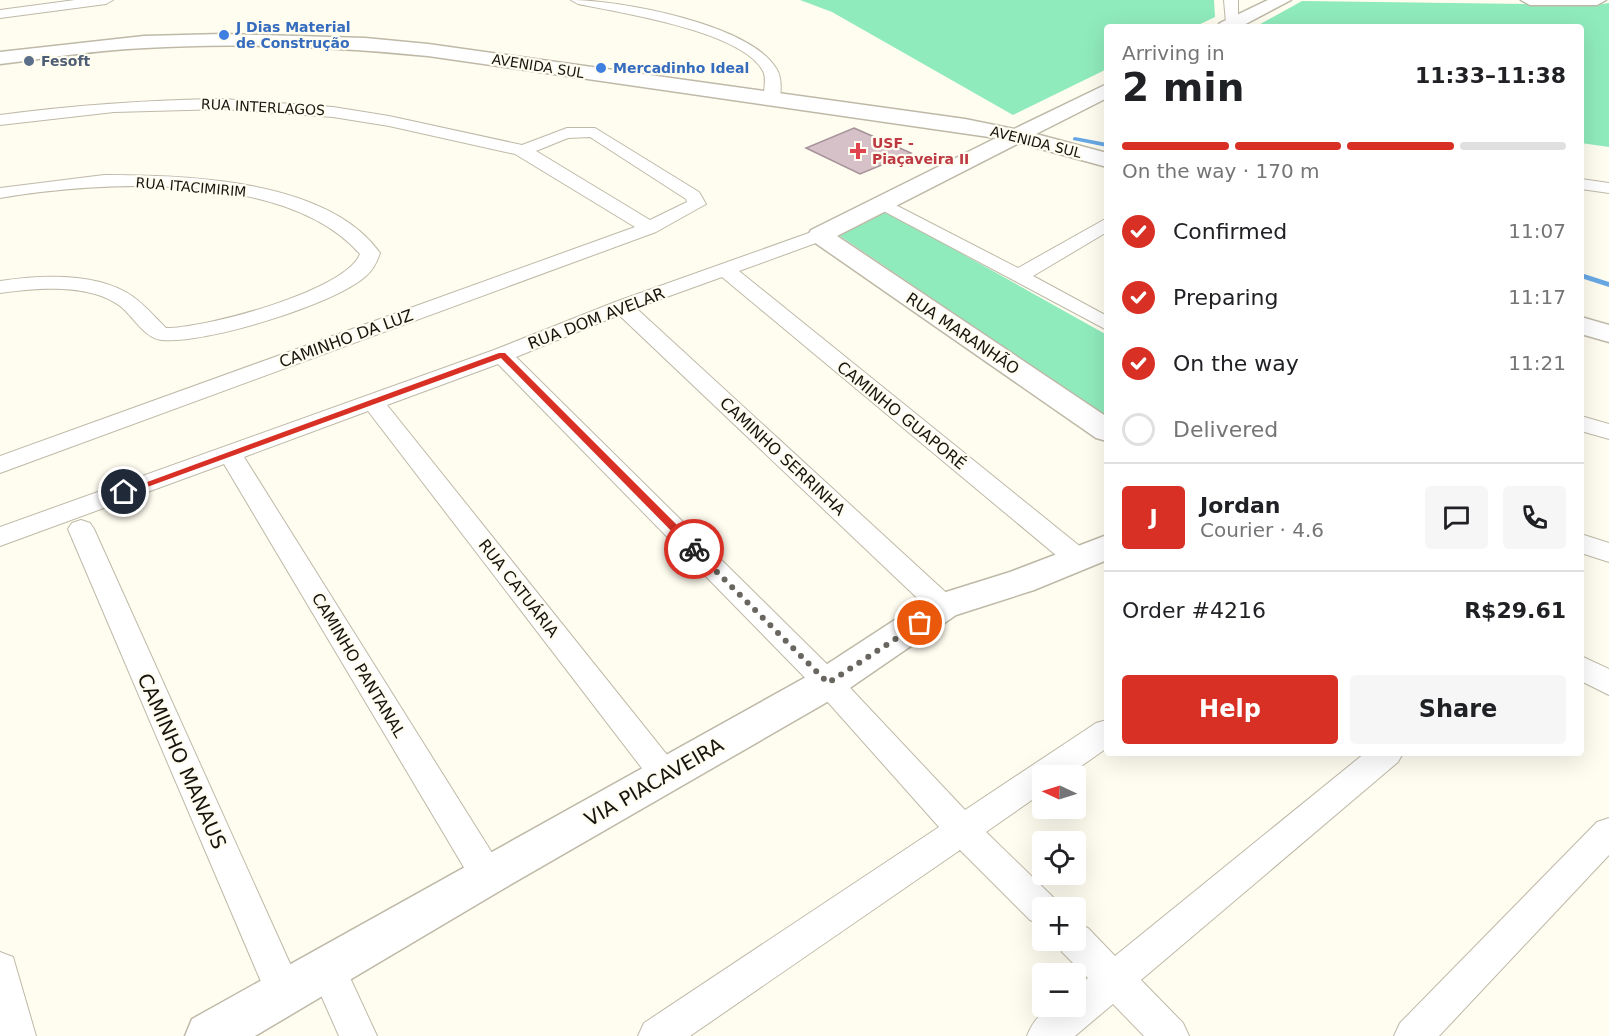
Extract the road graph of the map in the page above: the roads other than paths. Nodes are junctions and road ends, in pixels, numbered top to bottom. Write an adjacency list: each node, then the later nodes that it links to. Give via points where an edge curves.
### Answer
1 (106, 0): 7 (street)
2 (578, 0): 12 (street, via 704,30 747,47 769,67 773,77)
3 (1231, 0): 8 (street)
4 (1282, 0): 9 (street)
5 (1530, 0): 6 (street)
6 (1597, 0)
7 (0, 14)
8 (1230, 24)
9 (1232, 24)
10 (0, 58): 12 (street, AVENIDA SUL, via 144,42 302,40 428,50)
11 (1104, 92): 14 (street)
12 (771, 99): 14 (street, AVENIDA SUL, via 965,125)
13 (0, 120): 15 (street, RUA INTERLAGOS, via 96,107 267,104 395,121)
14 (1017, 136): 16 (street, AVENIDA SUL); 20 (street)
15 (522, 151): 22 (street, RUA INTERLAGOS); 22 (street, CAMINHO DA LUZ, via 584,130 595,133 693,196 697,204)
16 (1104, 159)
17 (1584, 184): 18 (street)
18 (1609, 188)
19 (0, 193): 26 (street, RUA ITACIMIRIM, via 103,180 247,191 298,204 344,228 370,253 367,263 356,274 320,295 204,331 166,335 120,297 92,288 44,284)
20 (882, 203): 23 (street); 25 (street)
21 (1104, 226): 25 (street)
22 (649, 228): 37 (street, CAMINHO DA LUZ)
23 (820, 235): 24 (street, RUA DOM AVELAR); 34 (street, RUA MARANHÃO)
24 (726, 270): 27 (street, RUA DOM AVELAR); 41 (street, CAMINHO GUAPORÉ)
25 (1021, 275): 28 (street)
26 (0, 287)
27 (622, 306): 31 (street, RUA DOM AVELAR); 43 (street, CAMINHO SERRINHA)
28 (1104, 322)
29 (1584, 326): 30 (street)
30 (1609, 334)
31 (502, 355): 32 (street, RUA DOM AVELAR); 45 (street)
32 (373, 402): 36 (street, RUA DOM AVELAR); 49 (street, RUA CATUÁRIA)
33 (1584, 424): 35 (street)
34 (1104, 429)
35 (1609, 432)
36 (230, 454): 39 (street, RUA DOM AVELAR); 52 (street, CAMINHO PANTANAL)
37 (0, 465)
38 (81, 529): 58 (street, CAMINHO MANAUS)
39 (0, 537)
40 (1584, 544): 42 (street)
41 (1093, 553): 43 (street, VIA PIACAVEIRA)
42 (1609, 553)
43 (943, 606): 45 (street, VIA PIACAVEIRA)
44 (1584, 669): 46 (street)
45 (828, 683): 49 (street, VIA PIACAVEIRA); 50 (street)
46 (1609, 683)
47 (1104, 734): 50 (street)
48 (1383, 756): 57 (street)
49 (665, 775): 52 (street, VIA PIACAVEIRA)
50 (962, 830): 53 (street); 62 (street)
51 (1609, 832): 65 (street)
52 (487, 875): 55 (street, VIA PIACAVEIRA)
53 (1032, 899)
54 (1086, 951): 57 (street)
55 (327, 968): 58 (street, VIA PIACAVEIRA); 61 (street)
56 (0, 969): 59 (street)
57 (1115, 980): 63 (street); 64 (street)
58 (284, 992): 60 (street, VIA PIACAVEIRA)
59 (17, 1036)
60 (209, 1036)
61 (358, 1036)
62 (657, 1036)
63 (1046, 1036)
64 (1170, 1036)
65 (1413, 1036)

